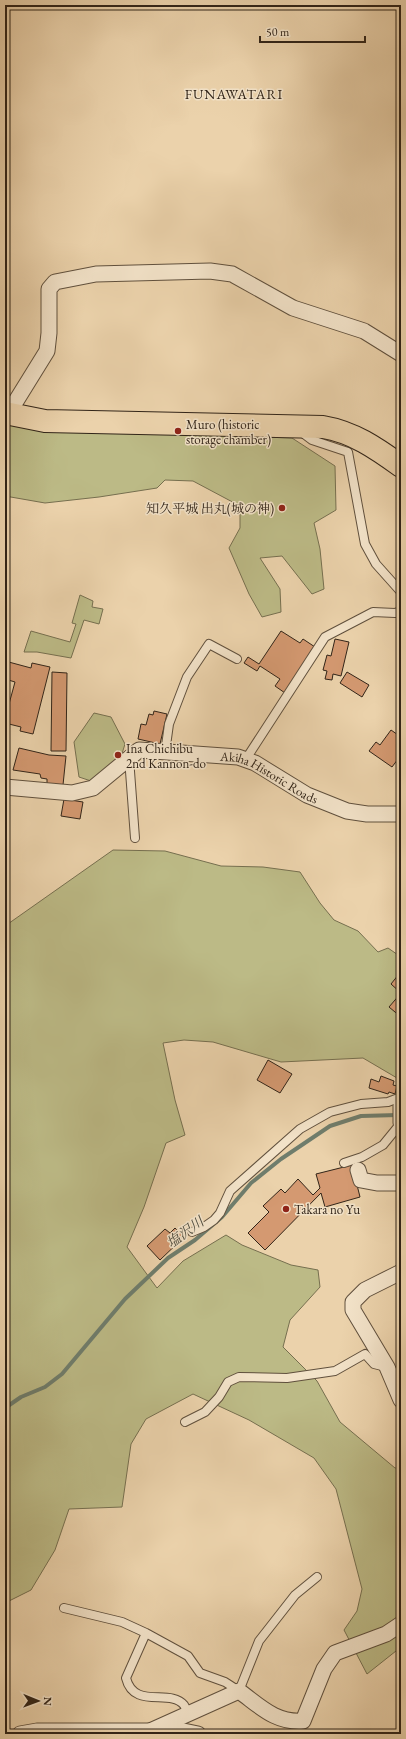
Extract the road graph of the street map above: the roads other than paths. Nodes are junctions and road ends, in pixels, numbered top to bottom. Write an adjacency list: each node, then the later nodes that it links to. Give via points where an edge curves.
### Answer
1 (401, 354): 2 (street, via 364,331 293,308 232,274 210,271 96,274 55,282 49,289 47,351)
2 (7, 413): 3 (highway, via 45,421)
3 (292, 425): 4 (highway, via 340,429); 5 (lane, via 312,440 348,452 365,544 376,564)
4 (401, 466)
5 (401, 592)
6 (401, 611): 10 (lane, via 373,612 325,637)
7 (237, 659): 8 (lane, via 209,644 187,678 169,724)
8 (164, 753): 9 (street, Akiha Historic Roads, via 139,750); 10 (street, Akiha Historic Roads)
9 (129, 758): 11 (street, Akiha Historic Roads, via 92,788 72,793); 13 (lane)
10 (246, 759): 12 (street, Akiha Historic Roads, via 307,795 347,811)
11 (5, 787)
12 (401, 814)
13 (136, 838)
14 (401, 1097): 20 (lane, via 383,1103 361,1104 330,1112 300,1129 230,1191 214,1220)
15 (401, 1105): 16 (street)
16 (401, 1123): 17 (lane, via 383,1145 362,1157)
17 (344, 1163)
18 (358, 1170): 19 (street, via 361,1180 377,1184)
19 (401, 1183)
20 (192, 1232)
21 (401, 1272): 22 (street, via 365,1290 353,1302 354,1310)
22 (387, 1367): 23 (street); 24 (lane, via 374,1364 365,1354 335,1371 286,1378 239,1377 228,1382 205,1412)
23 (401, 1399)
24 (186, 1422)
25 (317, 1577): 29 (lane, via 295,1595 259,1641)
26 (64, 1608): 28 (lane, via 122,1622)
27 (401, 1624): 29 (street, via 386,1634 335,1653 324,1669 303,1721 278,1719)
28 (146, 1633): 29 (lane, via 188,1656 200,1673 225,1682); 30 (lane, via 126,1678 131,1690 136,1694 181,1702)
29 (239, 1691): 30 (street)
30 (188, 1714): 31 (street)
31 (149, 1733): 32 (street, via 37,1731); 33 (street, via 174,1729)
32 (20, 1734)
33 (198, 1734)

